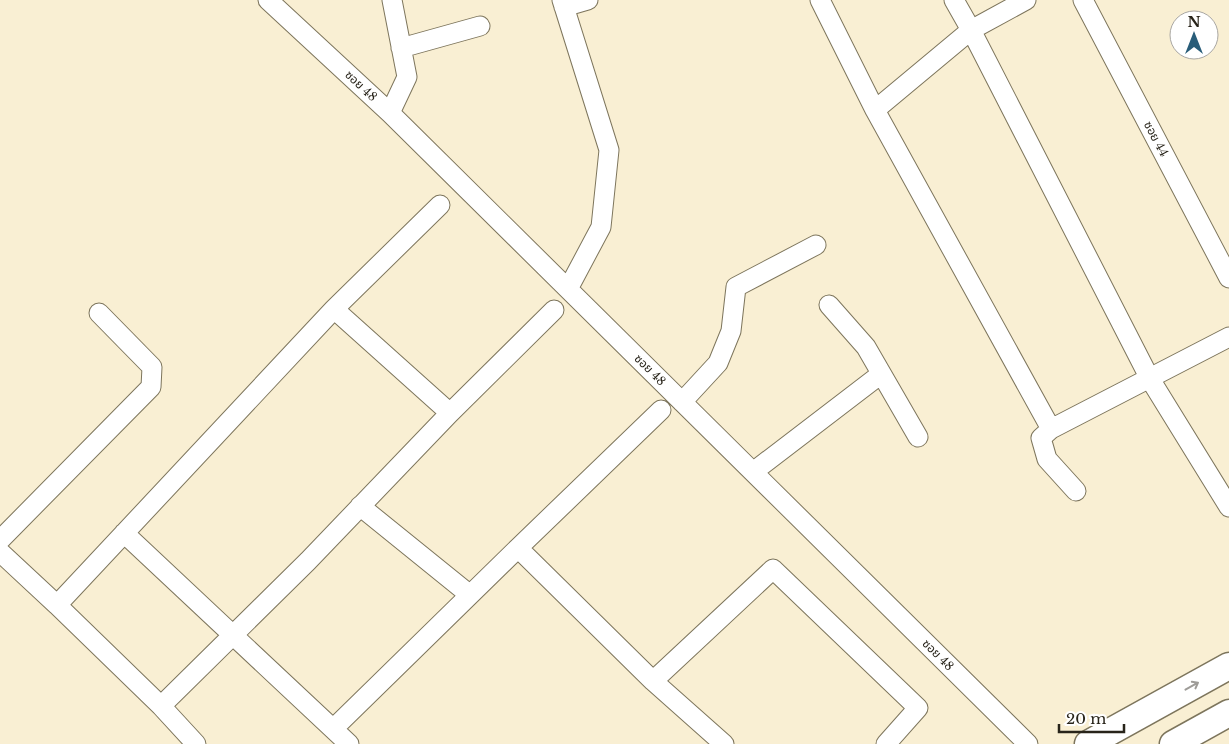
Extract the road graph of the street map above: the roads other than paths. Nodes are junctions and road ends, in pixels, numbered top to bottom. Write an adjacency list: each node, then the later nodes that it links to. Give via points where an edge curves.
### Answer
1 (268, 0): 13 (street, ซอย 48)
2 (392, 0): 11 (street)
3 (588, 0): 8 (street)
4 (820, 0): 12 (street)
5 (954, 0): 10 (street)
6 (1026, 0): 10 (street)
7 (1083, 0): 16 (street, ซอย 44)
8 (563, 4): 17 (street, via 609,150 601,227)
9 (480, 26): 11 (street)
10 (971, 30): 12 (street); 24 (street)
11 (401, 48): 13 (street, via 407,77)
12 (875, 110): 28 (street)
13 (390, 113): 17 (street, ซอย 48)
14 (440, 205): 19 (street)
15 (816, 245): 25 (street, via 736,287 731,331 718,363)
16 (1229, 278)
17 (568, 289): 25 (street, ซอย 48)
18 (830, 305): 23 (street, via 866,347)
19 (334, 309): 27 (street); 34 (street)
20 (554, 310): 27 (street)
21 (99, 313): 35 (street, via 152,367 151,386)
22 (1229, 337): 24 (street)
23 (881, 374): 29 (street); 30 (street)
24 (1150, 378): 28 (street); 33 (street)
25 (682, 402): 30 (street, ซอย 48)
26 (661, 410): 36 (street)
27 (450, 413): 32 (street)
28 (1051, 429): 31 (street, via 1041,438 1047,459)
29 (918, 437)
30 (753, 472): 51 (street, ซอย 48)
31 (1076, 491)
32 (360, 506): 38 (street); 40 (street)
33 (1229, 507)
34 (124, 533): 39 (street); 40 (street)
35 (0, 540)
36 (518, 548): 38 (street); 42 (street)
37 (0, 552): 39 (street)
38 (470, 594): 45 (street)
39 (57, 605): 43 (street)
40 (232, 634): 43 (street); 45 (street)
41 (1229, 666): 52 (main road, one-way to 41)
42 (653, 681): 46 (street); 50 (street, via 773,569 918,708)
43 (161, 706): 48 (street)
44 (1229, 713): 47 (main road)
45 (333, 729): 49 (street)
46 (713, 740)
47 (1185, 741)
48 (196, 744)
49 (348, 744)
50 (886, 744)
51 (1028, 744)
52 (1088, 744)

